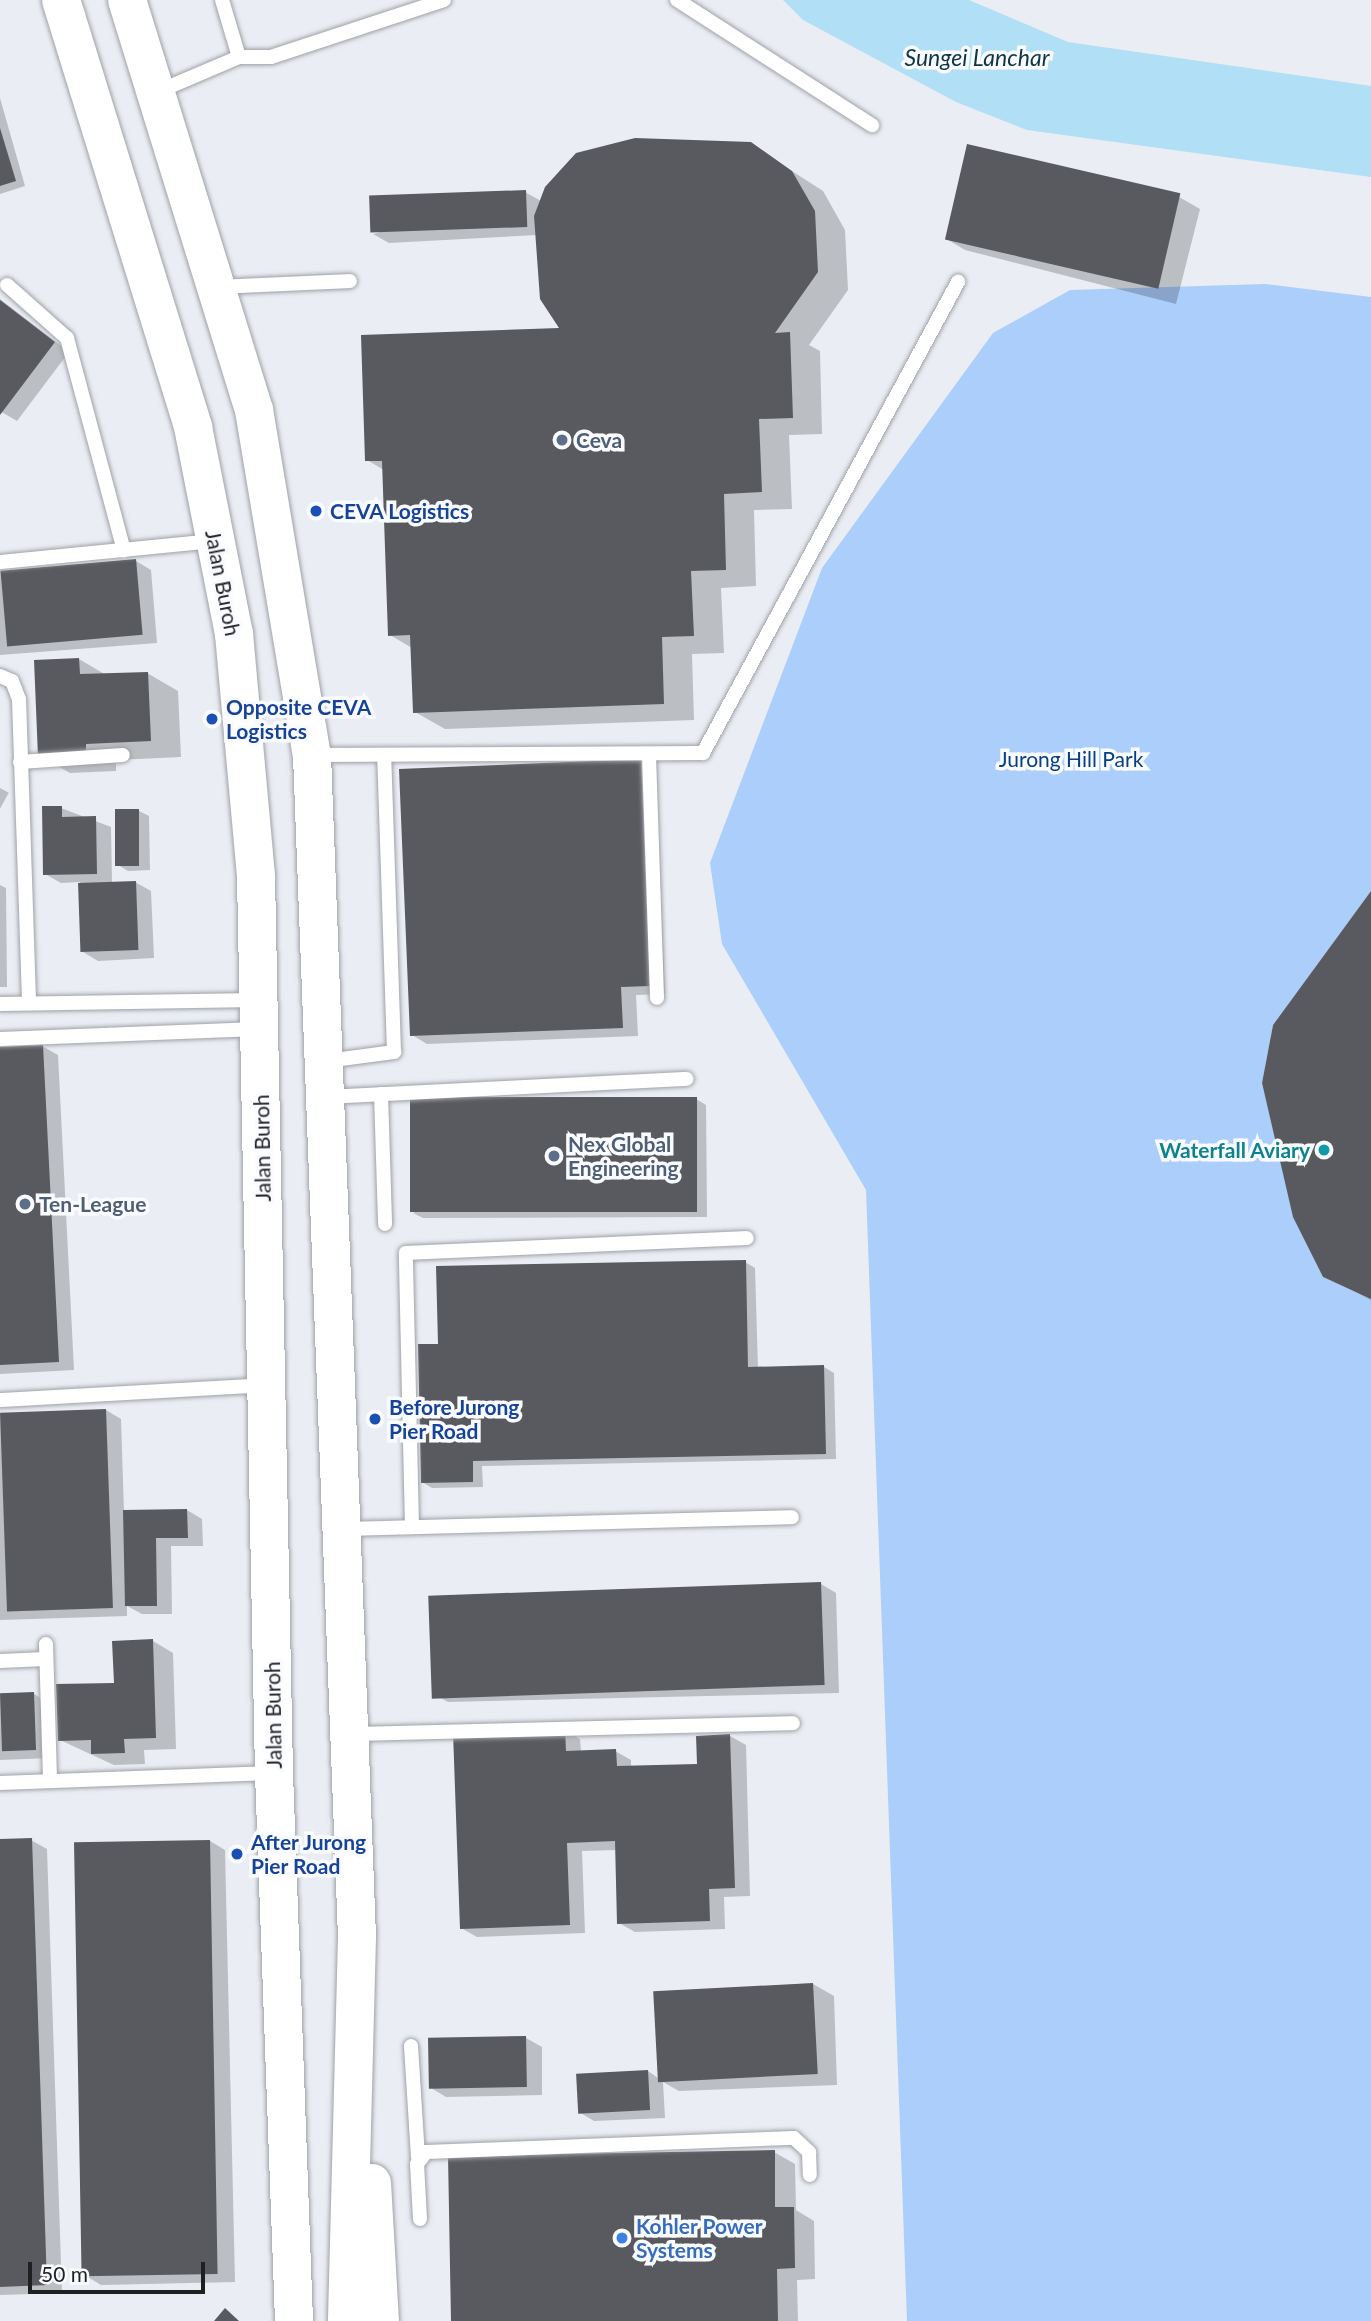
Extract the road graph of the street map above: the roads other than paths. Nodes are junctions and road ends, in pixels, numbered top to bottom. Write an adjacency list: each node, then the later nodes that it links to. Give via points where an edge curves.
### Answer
1 (61, 0): 13 (main road, Jalan Buroh, via 193,427)
2 (127, 0): 7 (main road)
3 (222, 0): 6 (lane)
4 (444, 0): 6 (lane, via 271,57)
5 (677, 0): 8 (lane)
6 (239, 57): 7 (lane)
7 (156, 93): 12 (main road)
8 (872, 125)
9 (350, 281): 12 (lane)
10 (958, 282): 20 (lane, via 711,745 693,756)
11 (8, 285): 14 (lane, via 67,338)
12 (216, 287): 18 (main road, via 254,410 295,623)
13 (216, 541): 14 (lane); 25 (main road, Jalan Buroh, via 234,634 256,876)
14 (124, 550): 15 (lane)
15 (0, 562)
16 (0, 676): 21 (lane, via 12,681 19,699)
17 (123, 755): 21 (lane)
18 (312, 755): 19 (lane); 27 (main road)
19 (384, 755): 20 (lane); 27 (lane, via 394,1052)
20 (649, 756): 22 (lane)
21 (20, 762): 23 (lane)
22 (657, 998)
23 (29, 1003): 24 (lane); 25 (lane)
24 (0, 1004)
25 (259, 1015): 26 (lane); 32 (main road, Jalan Buroh)
26 (0, 1039)
27 (327, 1079): 29 (lane); 36 (main road)
28 (687, 1079): 29 (lane)
29 (381, 1094): 30 (lane)
30 (385, 1224)
31 (747, 1238): 35 (lane, via 406,1253)
32 (268, 1385): 33 (lane); 40 (main road, Jalan Buroh)
33 (0, 1400)
34 (792, 1517): 35 (lane)
35 (412, 1527): 36 (lane)
36 (343, 1529): 39 (main road)
37 (0, 1661): 41 (lane, via 46,1651)
38 (793, 1723): 39 (lane)
39 (350, 1734): 43 (main road)
40 (274, 1773): 41 (lane); 44 (main road, Jalan Buroh)
41 (50, 1781): 42 (lane)
42 (0, 1783)
43 (357, 1937): 51 (main road); 52 (main road)
44 (282, 2031): 49 (main road, via 267,2128); 50 (main road, Jalan Buroh)
45 (411, 2046): 46 (lane)
46 (418, 2157): 47 (lane, via 794,2138 809,2152); 48 (lane)
47 (810, 2175)
48 (420, 2219)
49 (269, 2321)
50 (294, 2321)
51 (348, 2321)
52 (380, 2321)

